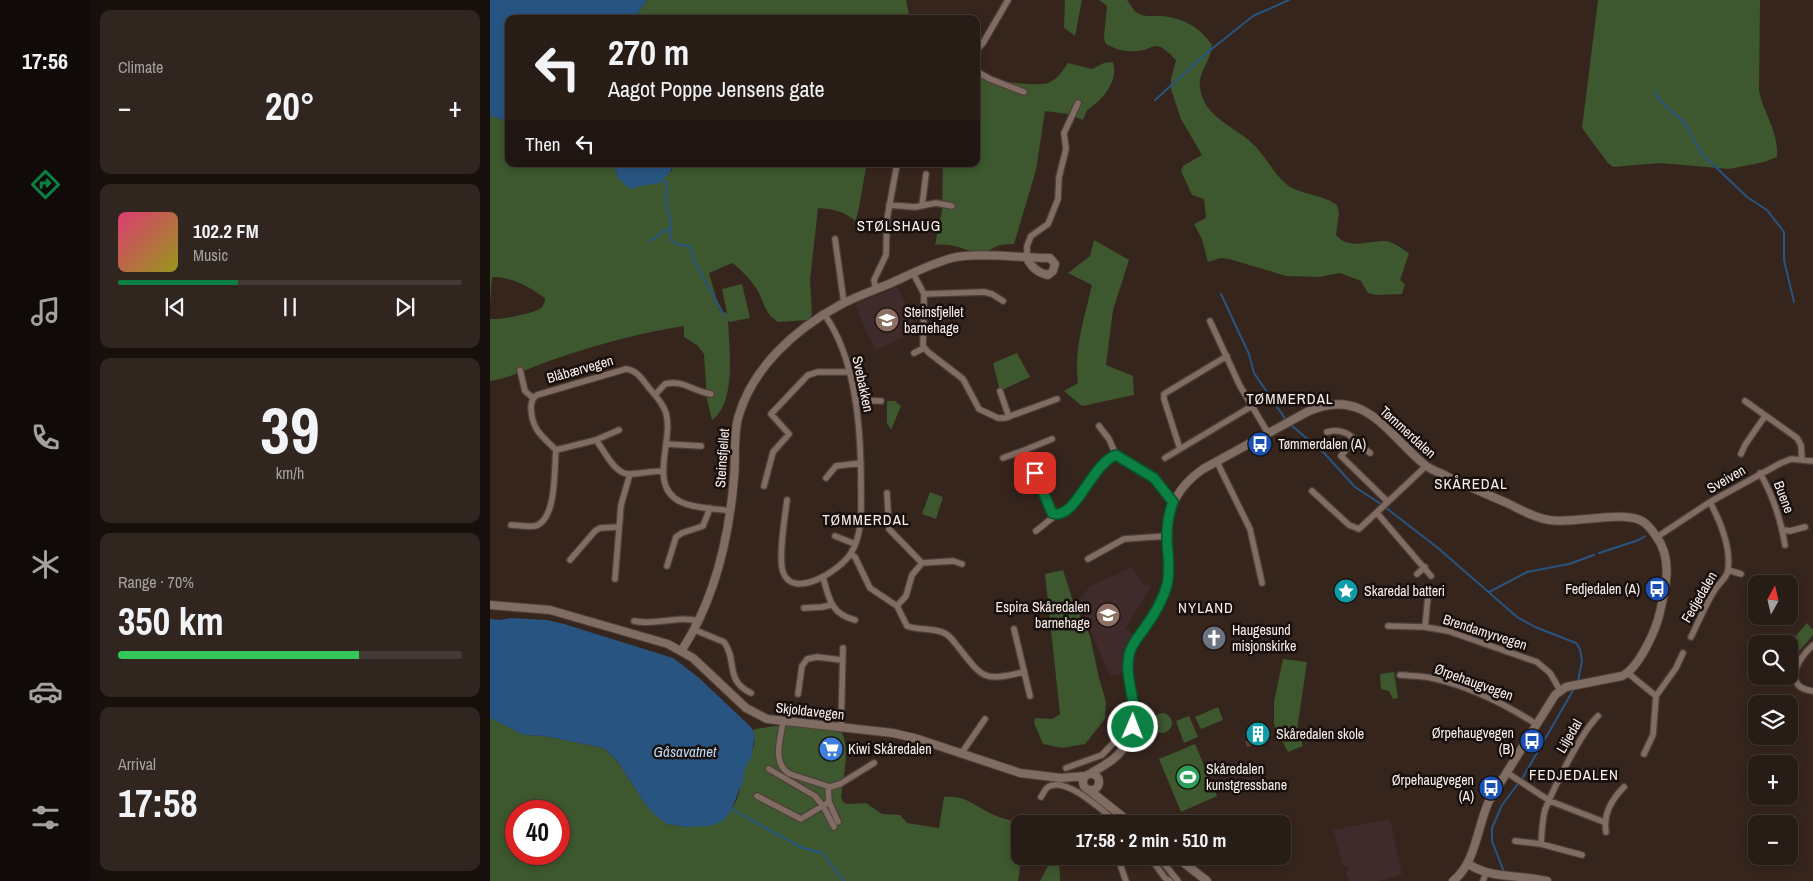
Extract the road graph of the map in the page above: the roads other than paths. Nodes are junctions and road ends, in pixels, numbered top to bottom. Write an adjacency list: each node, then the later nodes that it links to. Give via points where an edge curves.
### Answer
1 (1008, 0): 2 (street)
2 (980, 46)
3 (980, 73): 4 (street)
4 (1024, 92)
5 (1078, 102): 12 (street, via 1064,133 1066,149 1058,199 1048,224 1030,239)
6 (897, 167): 8 (street)
7 (926, 174): 9 (street)
8 (889, 205): 9 (street); 14 (street, via 886,256 874,280)
9 (922, 206): 10 (street, via 936,203)
10 (952, 206)
11 (835, 239): 17 (street)
12 (1026, 258): 13 (street, Steinsfjellet, via 953,258)
13 (913, 273): 14 (street, Steinsfjellet); 15 (street)
14 (876, 290): 17 (street, Steinsfjellet)
15 (924, 294): 16 (street, via 984,292); 20 (street)
16 (1003, 301)
17 (844, 304): 18 (street, Steinsfjellet)
18 (824, 314): 24 (street, Svebakken, via 839,339); 70 (street, Steinsfjellet, via 778,351 749,390 736,426)
19 (1210, 321): 22 (street)
20 (924, 348): 21 (street); 35 (street, via 963,379 979,409 998,418)
21 (914, 353)
22 (1226, 356): 33 (street); 45 (street, via 1164,394)
23 (520, 370): 28 (street, via 525,391)
24 (848, 372): 30 (street, Svebakken); 62 (street, via 808,375 771,414 789,434 773,452)
25 (1000, 391): 35 (street)
26 (711, 394): 27 (street, via 676,382 665,384)
27 (655, 395): 28 (street, Blåbærvegen, via 637,373 626,369 537,394); 43 (street, Blåbærvegen, via 666,412)
28 (533, 398): 46 (street, via 532,424)
29 (1057, 399): 35 (street)
30 (855, 400): 31 (street); 56 (street, Svebakken)
31 (881, 401)
32 (1745, 401): 34 (street)
33 (1252, 406): 39 (street); 45 (street)
34 (1765, 416): 49 (street); 53 (street, via 1797,438)
35 (1009, 417)
36 (1099, 426): 50 (street)
37 (619, 430): 41 (street)
38 (1327, 432): 42 (street, via 1344,430)
39 (1268, 433): 55 (street, Tømmerdalen); 57 (street, Tømmerdalen, via 1318,407 1350,406 1380,420)
40 (1052, 439): 47 (street)
41 (596, 440): 46 (street); 60 (street, via 615,466)
42 (1354, 440): 48 (street); 67 (street, via 1341,456)
43 (666, 444): 44 (street); 58 (street, Blåbærvegen)
44 (701, 446)
45 (1180, 449): 52 (street)
46 (556, 450): 73 (street, via 548,516 534,526)
47 (1025, 450): 51 (street); 72 (street, via 1048,506)
48 (1370, 453)
49 (1741, 454)
50 (1116, 455): 66 (street, via 1154,478); 72 (street, via 1088,481 1072,507)
51 (1004, 458)
52 (1165, 458)
53 (1802, 459): 54 (street, Sveiven); 59 (street, Sveiven, via 1780,462)
54 (1813, 461)
55 (1217, 462): 66 (street, Tømmerdalen, via 1188,481); 96 (street, via 1250,529)
56 (861, 464): 61 (street, via 836,466); 81 (street, Svebakken, via 861,519)
57 (1426, 466): 67 (street); 80 (street, Tømmerdalen, via 1546,520 1634,518 1645,522)
58 (663, 471): 60 (street); 69 (street, via 666,488 674,498 686,504)
59 (1760, 473): 68 (street, Sveiven); 76 (street, Buene)
60 (630, 474): 74 (street)
61 (826, 478)
62 (764, 486)
63 (1312, 491): 71 (street, via 1354,528 1361,528)
64 (887, 493): 86 (street, via 889,529)
65 (787, 500): 94 (street, Svebakken, via 782,562 784,575 800,584)
66 (1173, 502): 79 (street, Tømmerdalen)
67 (1388, 502): 71 (street)
68 (1710, 502): 80 (street, Sveiven); 90 (street, Fedjedalen, via 1718,517)
69 (710, 508): 70 (street); 88 (street, via 703,526 676,537)
70 (730, 510): 104 (street, Steinsfjellet, via 719,565)
71 (1377, 513): 89 (street)
72 (1056, 515): 77 (street)
73 (511, 525)
74 (618, 527): 85 (street, via 595,531); 95 (street)
75 (1804, 527): 76 (street, Buene)
76 (1784, 530): 82 (street, Buene)
77 (1036, 531)
78 (835, 536): 81 (street)
79 (1167, 536): 84 (street, via 1124,539); 129 (street, Tømmerdalen, via 1170,565 1167,586 1129,655 1135,711)
80 (1657, 537): 116 (street, Tømmerdalen, via 1667,559 1662,603 1655,628)
81 (855, 544): 83 (street, Svebakken)
82 (1785, 544)
83 (851, 554): 94 (street, Svebakken); 100 (street, via 870,588)
84 (1088, 559)
85 (570, 560)
86 (922, 563): 87 (street, via 953,560); 100 (street, via 912,575 906,596)
87 (962, 564)
88 (667, 566)
89 (1425, 567): 91 (street); 93 (street)
90 (1728, 570): 92 (street, Fedjedalen); 109 (street, Fedjedalen)
91 (1417, 574)
92 (1742, 574)
93 (1431, 576)
94 (823, 577): 99 (street)
95 (615, 579)
96 (1262, 583)
97 (1428, 596): 106 (street)
98 (490, 605): 112 (street, Skjoldavegen, via 563,613)
99 (831, 605): 101 (street); 103 (street)
100 (897, 606): 115 (street, via 908,626 948,635 980,674 997,678)
101 (804, 608)
102 (634, 620): 104 (street, via 652,624 691,619)
103 (855, 620)
104 (699, 621): 108 (street, Steinsfjellet)
105 (1388, 626): 106 (street, Brendamyrvegen)
106 (1425, 627): 118 (street, Brendamyrvegen, via 1448,631 1537,662 1550,673)
107 (1014, 629): 115 (street)
108 (695, 630): 112 (street, Steinsfjellet); 120 (street, via 724,642 735,680)
109 (1690, 637)
110 (1813, 645): 119 (street, via 1800,659 1795,672 1796,683)
111 (843, 648): 114 (street)
112 (682, 650): 126 (street, Skjoldavegen, via 705,667 746,708 767,719)
113 (1683, 653): 123 (street)
114 (842, 660): 121 (street, via 807,659 802,666); 128 (street)
115 (1024, 672): 122 (street)
116 (1628, 673): 118 (street); 123 (street)
117 (1400, 675): 127 (street, Ørpehaugvegen, via 1452,684 1516,711)
118 (1560, 690): 127 (street)
119 (1813, 691)
120 (751, 693)
121 (798, 694)
122 (1030, 696)
123 (1656, 696): 131 (street, via 1653,735)
124 (1598, 716): 145 (street, Liljedal, via 1585,733)
125 (985, 719): 130 (street)
126 (782, 722): 128 (street, Skjoldavegen); 140 (street, via 781,767 790,774)
127 (1536, 724): 136 (street)
128 (841, 728): 130 (street, Skjoldavegen, via 905,735)
129 (1127, 742): 133 (street, Tømmerdalen); 134 (street, via 1118,739 1102,755)
130 (961, 754): 138 (street, Skjoldavegen, via 1020,773)
131 (1644, 754)
132 (874, 763): 140 (street, via 840,784)
133 (1107, 764): 137 (street, Tømmerdalen); 139 (street, Tømmerdalen)
134 (1066, 768)
135 (769, 769): 148 (street, via 815,796)
136 (1506, 772): 145 (street); 158 (street, via 1482,815)
137 (1088, 775): 138 (street, Skjoldavegen); 139 (street, via 1095,776); 142 (street, via 1082,781)
138 (1061, 778): 142 (street, Skjoldavegen)
139 (1098, 782): 142 (street, via 1095,789); 147 (street, Skjoldavegen)
140 (828, 787): 146 (street)
141 (1624, 787): 152 (street, via 1616,795)
142 (1086, 788): 147 (street, Skjoldavegen)
143 (757, 796): 148 (street, via 798,819)
144 (1040, 797): 149 (street, via 1048,787 1071,789)
145 (1550, 800): 152 (street); 156 (street, Liljedal, via 1545,811)
146 (829, 802): 148 (street); 151 (street)
147 (1108, 804): 150 (street, Skjoldavegen)
148 (823, 806): 153 (street)
149 (1107, 815)
150 (1121, 815)
151 (838, 822)
152 (1604, 822): 154 (street)
153 (834, 827)
154 (1606, 832)
155 (1515, 841): 156 (street)
156 (1541, 844): 157 (street)
157 (1582, 855)
158 (1468, 864): 163 (street); 168 (street)
159 (1120, 865): 164 (street)
160 (1156, 865): 165 (street)
161 (1165, 865): 166 (street)
162 (1187, 865): 167 (street)
163 (1484, 877): 169 (street, via 1514,876)
164 (1126, 881)
165 (1170, 881)
166 (1178, 881)
167 (1207, 881)
168 (1453, 881)
169 (1547, 881)

